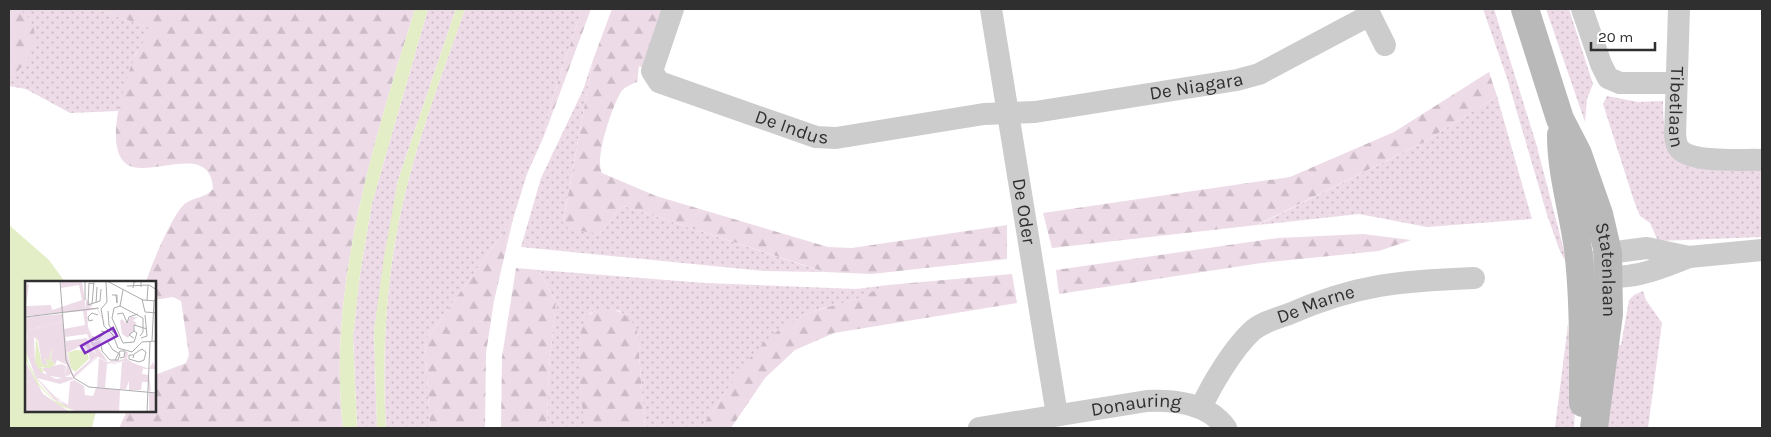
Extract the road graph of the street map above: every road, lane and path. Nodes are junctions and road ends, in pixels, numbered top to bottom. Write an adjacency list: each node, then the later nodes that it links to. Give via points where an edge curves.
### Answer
1 (673, 9): 9 (street, De Indus, via 652,71 659,82 816,137 836,138)
2 (991, 9): 9 (street, De Oder)
3 (1525, 9): 10 (main road, Statenlaan)
4 (1582, 9): 8 (street, via 1600,64 1608,78 1620,83)
5 (1679, 9): 8 (street, Tibetlaan)
6 (1368, 12): 7 (street, De Niagara); 9 (street, De Niagara, via 1259,74 1035,112)
7 (1385, 45)
8 (1676, 83): 11 (street, Tibetlaan, via 1675,136 1678,148 1699,158)
9 (1008, 113): 17 (street, De Oder)
10 (1560, 119): 13 (main road, Statenlaan, via 1578,154 1599,214); 14 (main road, Statenlaan, via 1561,157 1574,216)
11 (1762, 160)
12 (1762, 250): 13 (street, via 1689,256 1649,273)
13 (1609, 266): 14 (street); 21 (main road, Statenlaan, via 1609,314)
14 (1581, 273): 20 (main road, Statenlaan, via 1584,396)
15 (1474, 278): 16 (street, De Marne, via 1374,285 1323,299 1274,320 1252,331 1211,385)
16 (1201, 408): 17 (street, Donauring, via 1173,400 1147,401); 19 (street, Donauring)
17 (1057, 415): 18 (street, Donauring)
18 (979, 428)
19 (1226, 428)
20 (1581, 428)
21 (1594, 428)

